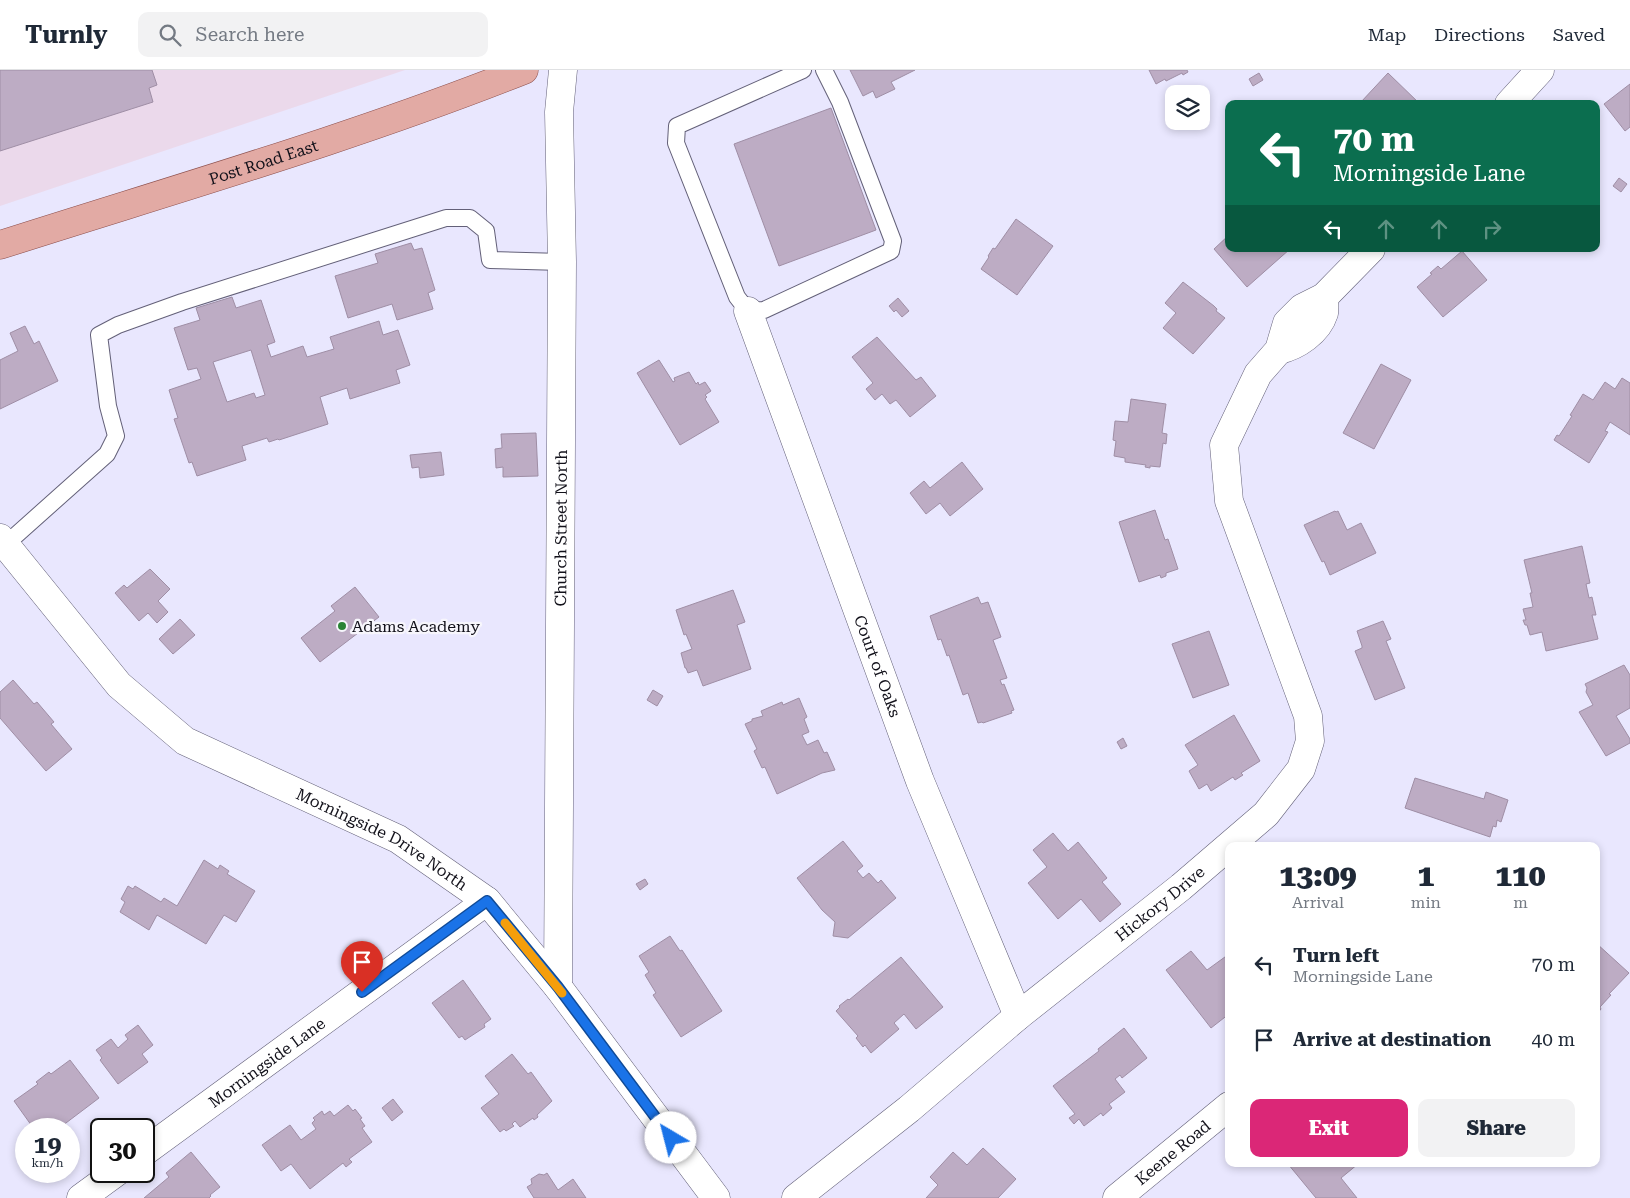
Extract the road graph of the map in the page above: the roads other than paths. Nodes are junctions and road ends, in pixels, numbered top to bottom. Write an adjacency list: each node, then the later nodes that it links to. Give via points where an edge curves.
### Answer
1 (524, 70): 7 (main road, Post Road East, via 342,136)
2 (563, 70): 9 (street, Church Street North, via 559,112)
3 (804, 70): 10 (lane, via 677,126 676,143 737,297)
4 (824, 70): 10 (lane, via 840,102 893,241 890,251 764,310)
5 (1540, 70): 6 (street)
6 (1513, 100)
7 (0, 245)
8 (1368, 252): 12 (street, Hickory Drive, via 1324,297 1302,308 1287,323 1279,350 1258,374 1224,445 1229,500 1308,716 1310,741 1301,769 1266,814)
9 (562, 262): 11 (lane, via 490,260 486,231 470,218 446,218 118,325 99,335 108,406 116,436 107,454); 15 (street, Church Street North)
10 (748, 311): 16 (street, Court of Oaks, via 920,781)
11 (3, 542): 14 (street, Morningside Drive North, via 119,685 185,741 398,839)
12 (1233, 842)
13 (1225, 849): 16 (street, Hickory Drive)
14 (487, 901): 15 (street, Morningside Drive North); 18 (street, Morningside Lane)
15 (558, 987): 21 (street, Morningside Drive North)
16 (1018, 1016): 22 (street, Hickory Drive, via 909,1109)
17 (1225, 1109): 23 (street, Keene Road)
18 (155, 1144)
19 (102, 1183): 20 (street)
20 (81, 1198)
21 (716, 1198)
22 (796, 1198)
23 (1117, 1198)

